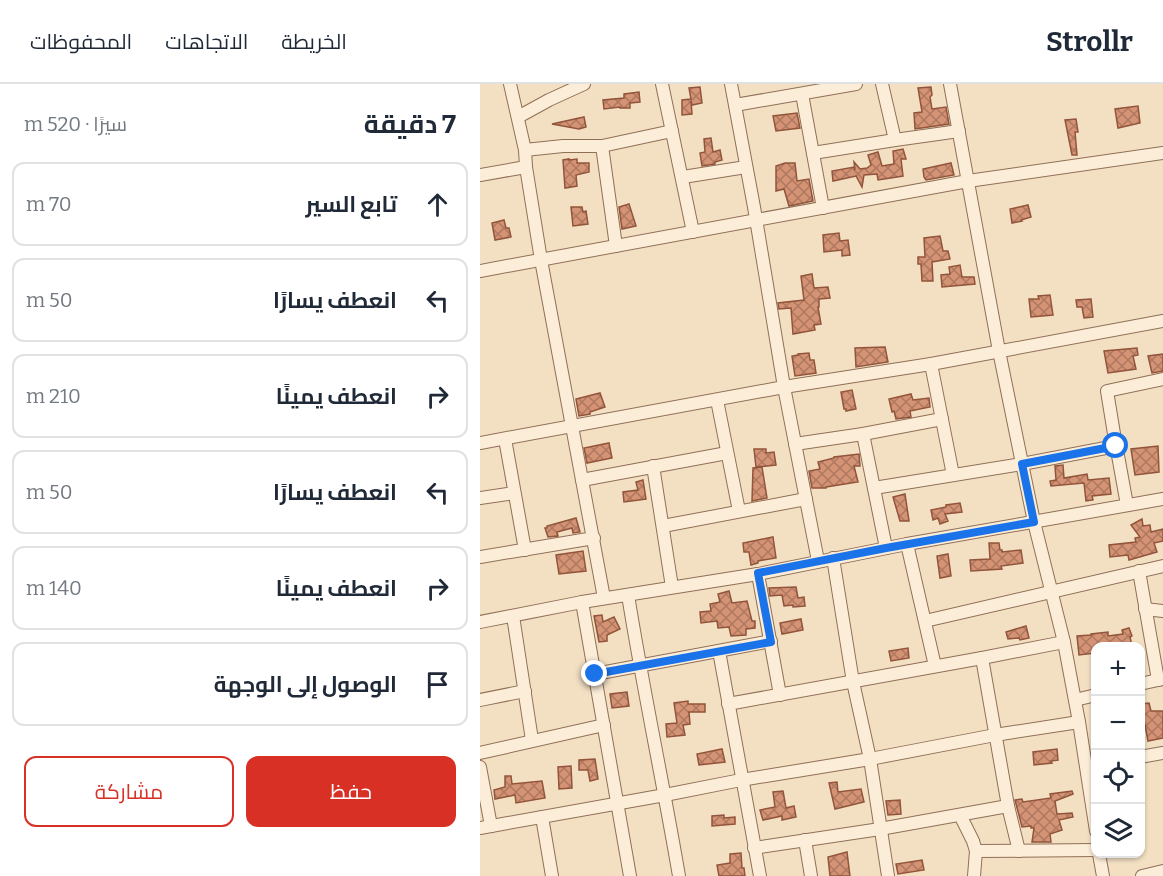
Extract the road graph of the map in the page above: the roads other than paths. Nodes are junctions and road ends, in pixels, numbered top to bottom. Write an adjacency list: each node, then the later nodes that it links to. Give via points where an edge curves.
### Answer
1 (510, 84): 10 (street)
2 (584, 84): 10 (street)
3 (662, 84): 11 (street)
4 (731, 84): 9 (street)
5 (856, 84): 8 (street)
6 (882, 84): 13 (street)
7 (950, 84): 12 (street)
8 (802, 94): 9 (street); 16 (street)
9 (735, 105): 19 (street)
10 (518, 117): 15 (street)
11 (672, 131): 14 (street); 21 (street)
12 (959, 131): 13 (street); 22 (street)
13 (895, 140): 16 (street)
14 (602, 146): 15 (street); 26 (street)
15 (525, 150): 18 (street)
16 (813, 153): 23 (street)
17 (1163, 153): 22 (street)
18 (526, 166): 20 (street); 27 (street)
19 (746, 167): 21 (street); 24 (street)
20 (480, 174)
21 (683, 177): 25 (street)
22 (968, 182): 23 (street); 30 (street)
23 (823, 208): 24 (street)
24 (756, 220): 25 (street); 33 (street)
25 (693, 232): 26 (street)
26 (616, 246): 27 (street)
27 (541, 260): 28 (street); 37 (street)
28 (480, 271)
29 (1163, 321): 30 (street)
30 (999, 351): 31 (street); 43 (street)
31 (931, 364): 33 (street); 36 (street)
32 (1163, 379): 34 (street)
33 (784, 387): 35 (street); 41 (street)
34 (1107, 391): 43 (street, via 1116,446); 52 (street)
35 (717, 400): 37 (street); 42 (street)
36 (942, 419): 38 (street); 45 (street)
37 (571, 426): 39 (street); 46 (street)
38 (863, 434): 41 (street); 47 (street)
39 (505, 439): 40 (street); 48 (street)
40 (480, 443)
41 (795, 444): 50 (street)
42 (727, 453): 44 (street); 53 (street)
43 (1022, 464): 45 (street); 54 (street)
44 (653, 466): 46 (street); 55 (street)
45 (953, 476): 47 (street)
46 (582, 480): 56 (street)
47 (874, 488): 58 (street)
48 (514, 493): 49 (street); 59 (street)
49 (480, 498)
50 (806, 499): 53 (street); 62 (street)
51 (1163, 499): 52 (street)
52 (1127, 505): 54 (street)
53 (739, 512): 55 (street)
54 (1034, 522): 57 (street); 67 (street)
55 (663, 526): 66 (street)
56 (594, 538): 59 (street); 69 (street)
57 (907, 544): 58 (street); 74 (street)
58 (886, 548): 61 (street)
59 (525, 550): 60 (street)
60 (480, 557)
61 (833, 558): 62 (street); 84 (street)
62 (818, 561): 65 (street)
63 (1163, 566): 64 (street)
64 (1139, 572): 67 (street); 71 (street)
65 (758, 573): 66 (street); 76 (street)
66 (672, 587): 68 (street)
67 (1051, 591): 74 (street); 77 (street)
68 (628, 595): 69 (street); 80 (street)
69 (604, 598): 70 (street)
70 (582, 602): 73 (street); 82 (street)
71 (1145, 609): 72 (street); 83 (street)
72 (1163, 611)
73 (513, 616): 75 (street); 86 (street)
74 (925, 621): 81 (street)
75 (480, 622)
76 (771, 642): 78 (street); 87 (street)
77 (1064, 642): 79 (street); 90 (street)
78 (719, 651): 80 (street); 91 (street)
79 (982, 658): 81 (street); 94 (street)
80 (640, 665): 82 (street); 103 (street)
81 (935, 666): 84 (street)
82 (595, 674): 93 (street)
83 (1160, 680): 85 (street)
84 (853, 682): 87 (street); 99 (street)
85 (1145, 683)
86 (525, 691): 89 (street); 95 (street)
87 (780, 695): 91 (street)
88 (1091, 696): 90 (street)
89 (480, 700)
90 (1075, 700): 92 (street)
91 (728, 704): 102 (street)
92 (1079, 722): 94 (street); 101 (street)
93 (604, 725): 95 (street); 104 (street)
94 (995, 735): 99 (street); 105 (street)
95 (532, 740): 96 (street)
96 (480, 753)
97 (1163, 753): 98 (street)
98 (1145, 756)
99 (870, 759): 102 (street); 109 (street)
100 (480, 766): 108 (street)
101 (1091, 767)
102 (741, 780): 103 (street); 111 (street)
103 (665, 795): 104 (street); 119 (street)
104 (618, 803): 107 (street); 118 (street)
105 (1008, 806): 106 (street); 114 (street)
106 (960, 815): 109 (street); 113 (street)
107 (542, 817): 108 (street); 117 (street)
108 (485, 827)
109 (880, 829): 110 (street); 122 (street)
110 (805, 840): 111 (street); 121 (street)
111 (754, 848): 120 (street)
112 (1091, 850): 114 (street)
113 (976, 851): 114 (street); 123 (street)
114 (1019, 851)
115 (1100, 858): 124 (street)
116 (1163, 871): 125 (street)
117 (552, 876)
118 (630, 876)
119 (679, 876)
120 (760, 876)
121 (811, 876)
122 (888, 876)
123 (974, 876)
124 (1102, 876)
125 (1142, 876)

